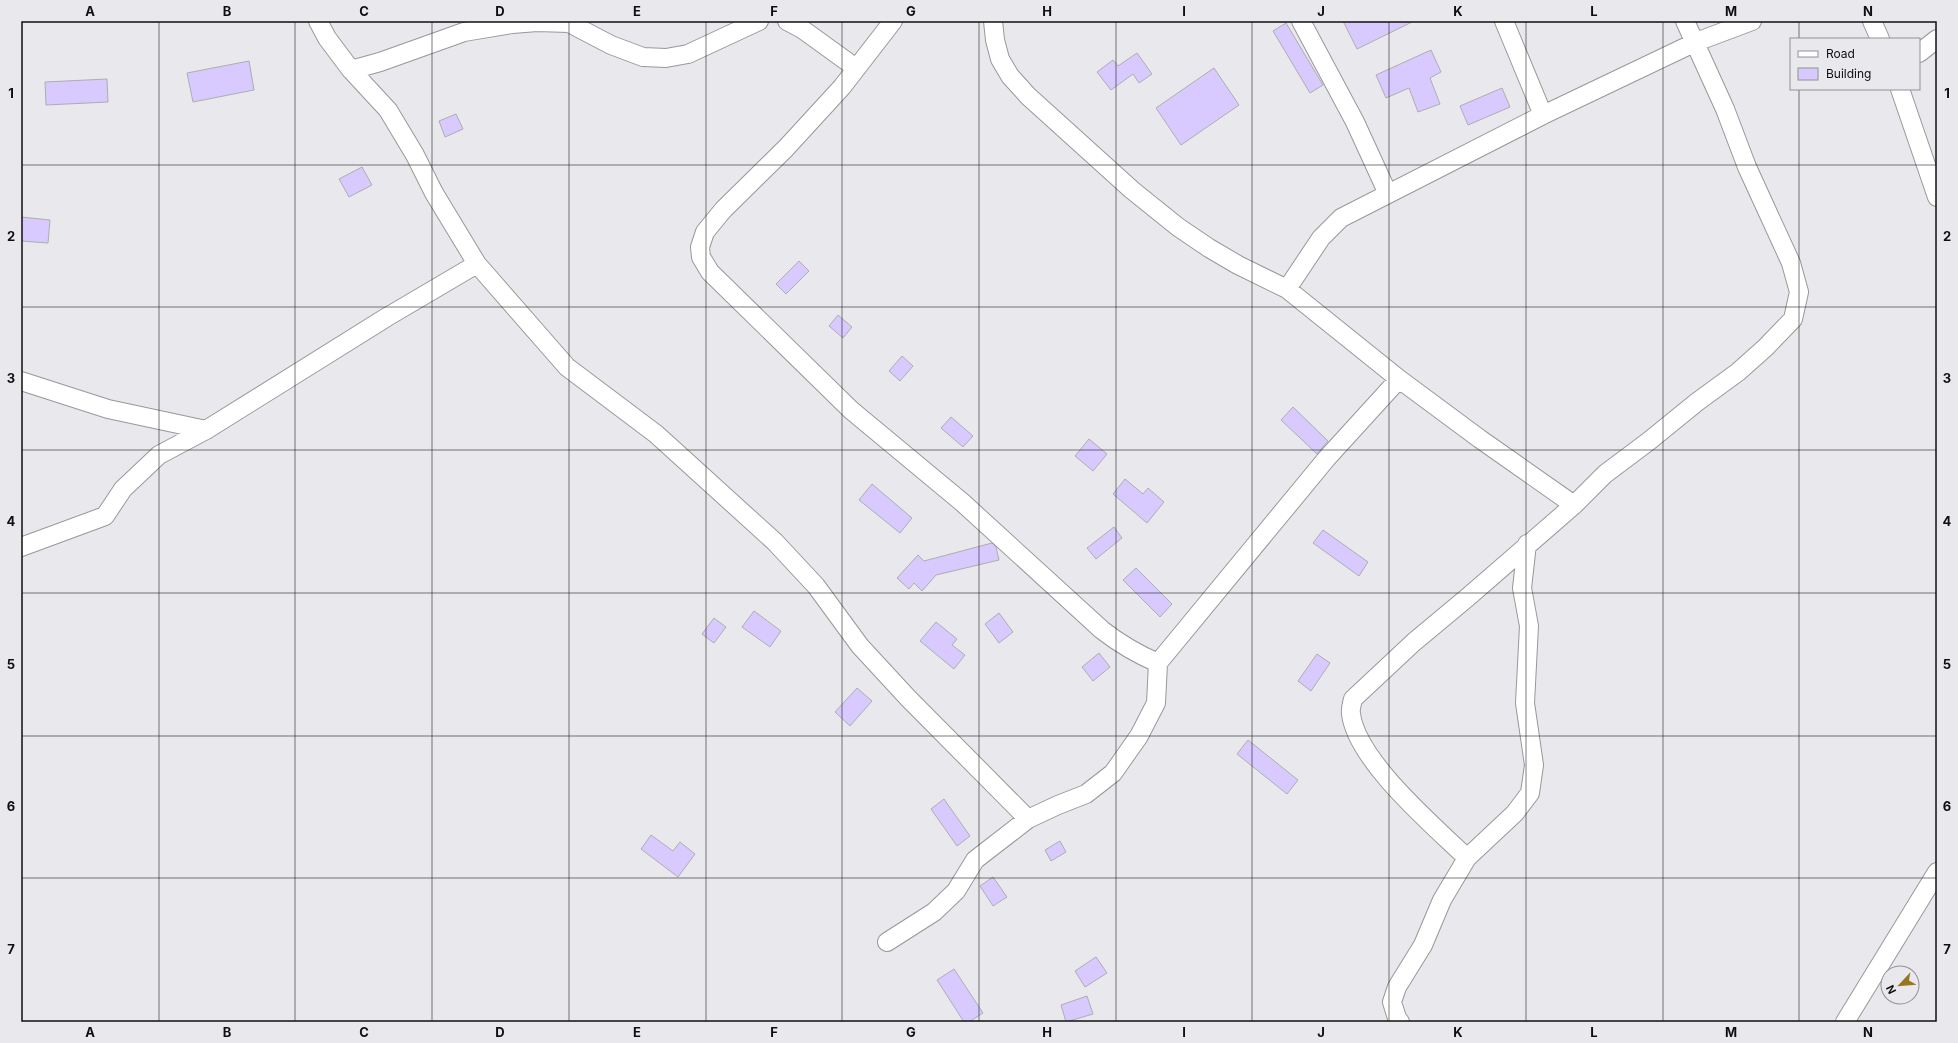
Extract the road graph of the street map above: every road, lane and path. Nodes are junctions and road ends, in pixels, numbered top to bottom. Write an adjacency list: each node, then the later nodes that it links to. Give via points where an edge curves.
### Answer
1 (318, 21): 16 (street, via 327,38)
2 (759, 21): 16 (street, via 688,54 666,58 643,57 611,45 570,23 512,24 464,32)
3 (787, 21): 15 (street)
4 (893, 21): 15 (street)
5 (993, 21): 22 (street, via 1000,59 1010,76 1028,96 1132,190 1178,227 1238,265)
6 (1301, 21): 19 (street, via 1355,122)
7 (1504, 21): 18 (street)
8 (1686, 21): 13 (street)
9 (1752, 21): 13 (street)
10 (1872, 21): 11 (street)
11 (1880, 38)
12 (1937, 39): 14 (street)
13 (1696, 42): 18 (street); 26 (street, via 1747,167 1791,263 1799,292 1793,319 1738,372 1605,474)
14 (1920, 52)
15 (856, 68): 29 (street, via 796,137 723,210 705,232 700,247 701,257 710,272 851,410 963,504 1102,630 1119,643)
16 (351, 70): 21 (street, via 388,110 434,193)
17 (1900, 90): 20 (street)
18 (1543, 115): 19 (street)
19 (1388, 194): 22 (street, via 1336,223 1321,238)
20 (1937, 197)
21 (478, 264): 25 (street, via 387,317); 30 (street, via 567,367 656,434 775,542 816,586 860,646)
22 (1287, 290): 23 (street)
23 (1399, 379): 26 (street); 29 (street, via 1328,458)
24 (21, 381): 25 (street, via 108,409)
25 (206, 430): 28 (street, via 159,455 123,489 105,516)
26 (1574, 505): 27 (street)
27 (1527, 544): 31 (street, via 1522,588 1529,626 1525,703 1534,765 1530,793 1515,813); 31 (street, via 1362,690 1353,699 1350,712 1362,745 1389,781)
28 (21, 547)
29 (1158, 663): 30 (street, via 1156,703 1113,774 1086,794)
30 (1028, 819): 33 (street, via 975,860 956,891 934,912)
31 (1467, 858): 34 (street, via 1442,900 1423,945 1396,987 1392,1002 1396,1018)
32 (1937, 872): 35 (street)
33 (887, 942)
34 (1400, 1022)
35 (1845, 1022)

